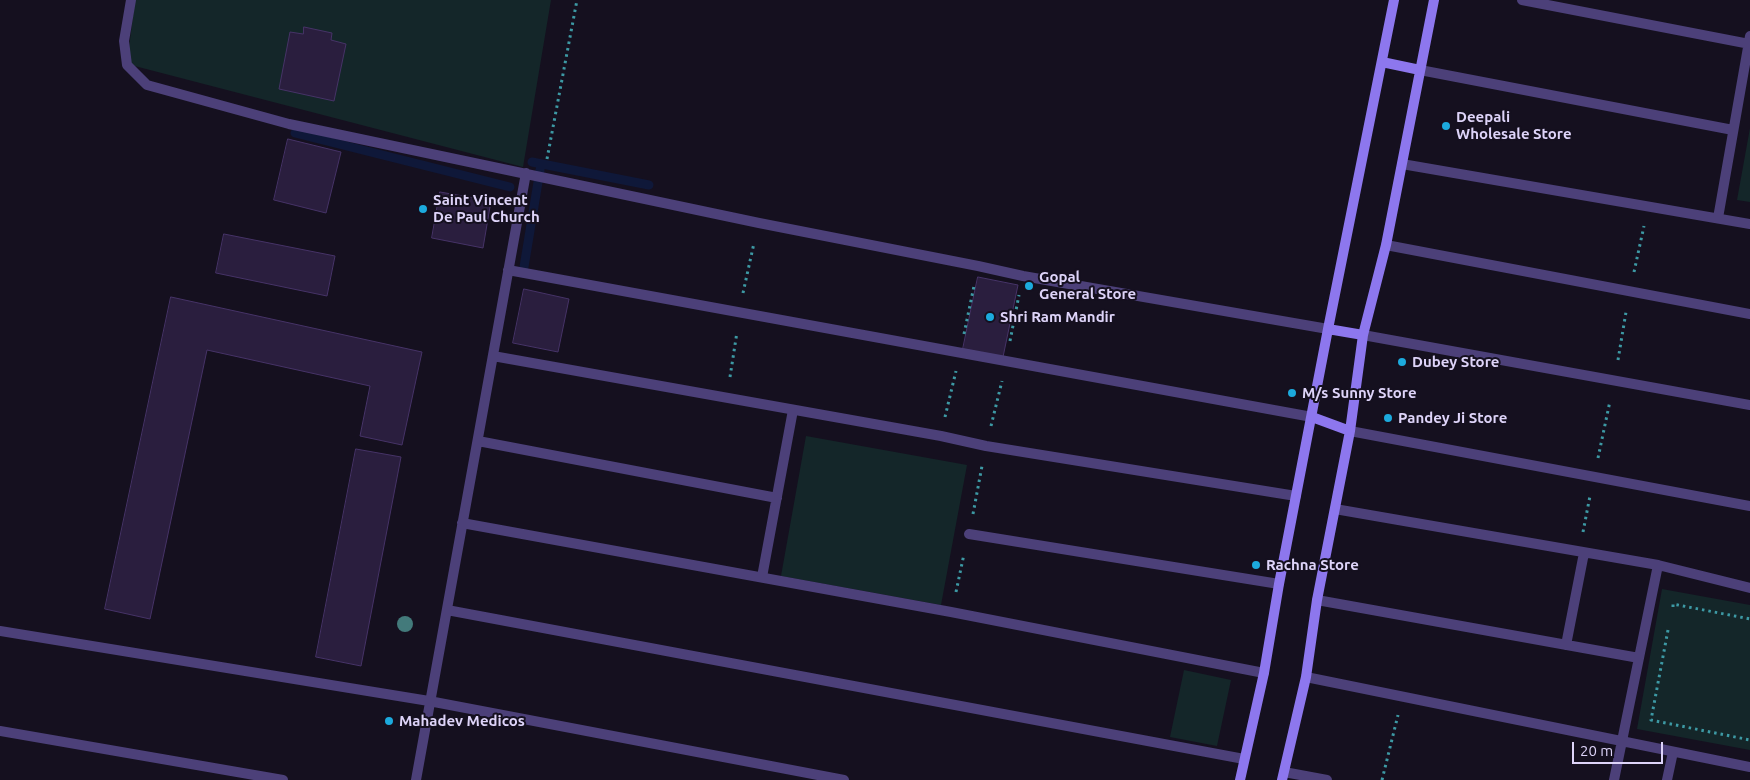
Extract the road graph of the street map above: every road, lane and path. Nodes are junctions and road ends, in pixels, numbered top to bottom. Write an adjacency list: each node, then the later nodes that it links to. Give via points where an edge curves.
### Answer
1 (131, 0): 11 (street, via 124,41 127,65 147,85 289,124)
2 (577, 0): 12 (path)
3 (1394, 0): 7 (street)
4 (1434, 0): 8 (street)
5 (1522, 0): 6 (street)
6 (1749, 41): 9 (street)
7 (1382, 62): 8 (street); 18 (street)
8 (1420, 70): 9 (street); 10 (street)
9 (1733, 130): 13 (street)
10 (1402, 164): 13 (street); 15 (street)
11 (526, 173): 12 (street); 16 (street)
12 (544, 177): 18 (street, via 1023,276)
13 (1718, 218): 14 (street)
14 (1750, 224)
15 (1386, 245): 17 (street); 19 (street)
16 (508, 270): 20 (street); 23 (street)
17 (1750, 314)
18 (1328, 329): 19 (street); 23 (street)
19 (1363, 335): 21 (street); 24 (street)
20 (493, 356): 22 (street); 25 (street)
21 (1750, 405)
22 (792, 410): 26 (street, via 986,446); 27 (street)
23 (1312, 417): 24 (street); 26 (street)
24 (1350, 431): 28 (street); 29 (street)
25 (478, 441): 27 (street); 30 (street)
26 (1296, 496): 35 (street)
27 (776, 498): 34 (street)
28 (1750, 506)
29 (1335, 509): 32 (street); 37 (street)
30 (462, 523): 34 (street); 38 (street)
31 (969, 534): 35 (street)
32 (1584, 553): 33 (street); 43 (street)
33 (1658, 565): 36 (street); 44 (street)
34 (762, 577): 45 (street)
35 (1279, 584): 45 (street)
36 (1750, 588)
37 (1317, 600): 43 (street); 46 (street)
38 (447, 610): 48 (street); 53 (street)
39 (1671, 614): 40 (path, via 1673,604)
40 (1750, 619)
41 (1670, 624): 50 (path, via 1651,720)
42 (0, 631): 48 (street)
43 (1566, 645): 44 (street)
44 (1639, 658): 51 (street)
45 (1264, 673): 53 (street)
46 (1306, 677): 47 (street); 56 (street)
47 (1402, 697): 51 (street); 63 (path)
48 (429, 701): 59 (street); 60 (street)
49 (0, 731): 54 (street)
50 (1750, 740)
51 (1622, 742): 52 (street); 64 (street)
52 (1674, 752): 55 (street); 65 (street)
53 (1244, 759): 61 (street)
54 (216, 768): 57 (street); 58 (street)
55 (1750, 768)
56 (1283, 776): 62 (street)
57 (213, 780)
58 (283, 780)
59 (416, 780)
60 (844, 780)
61 (1240, 780)
62 (1327, 780)
63 (1382, 780)
64 (1614, 780)
65 (1668, 780)

